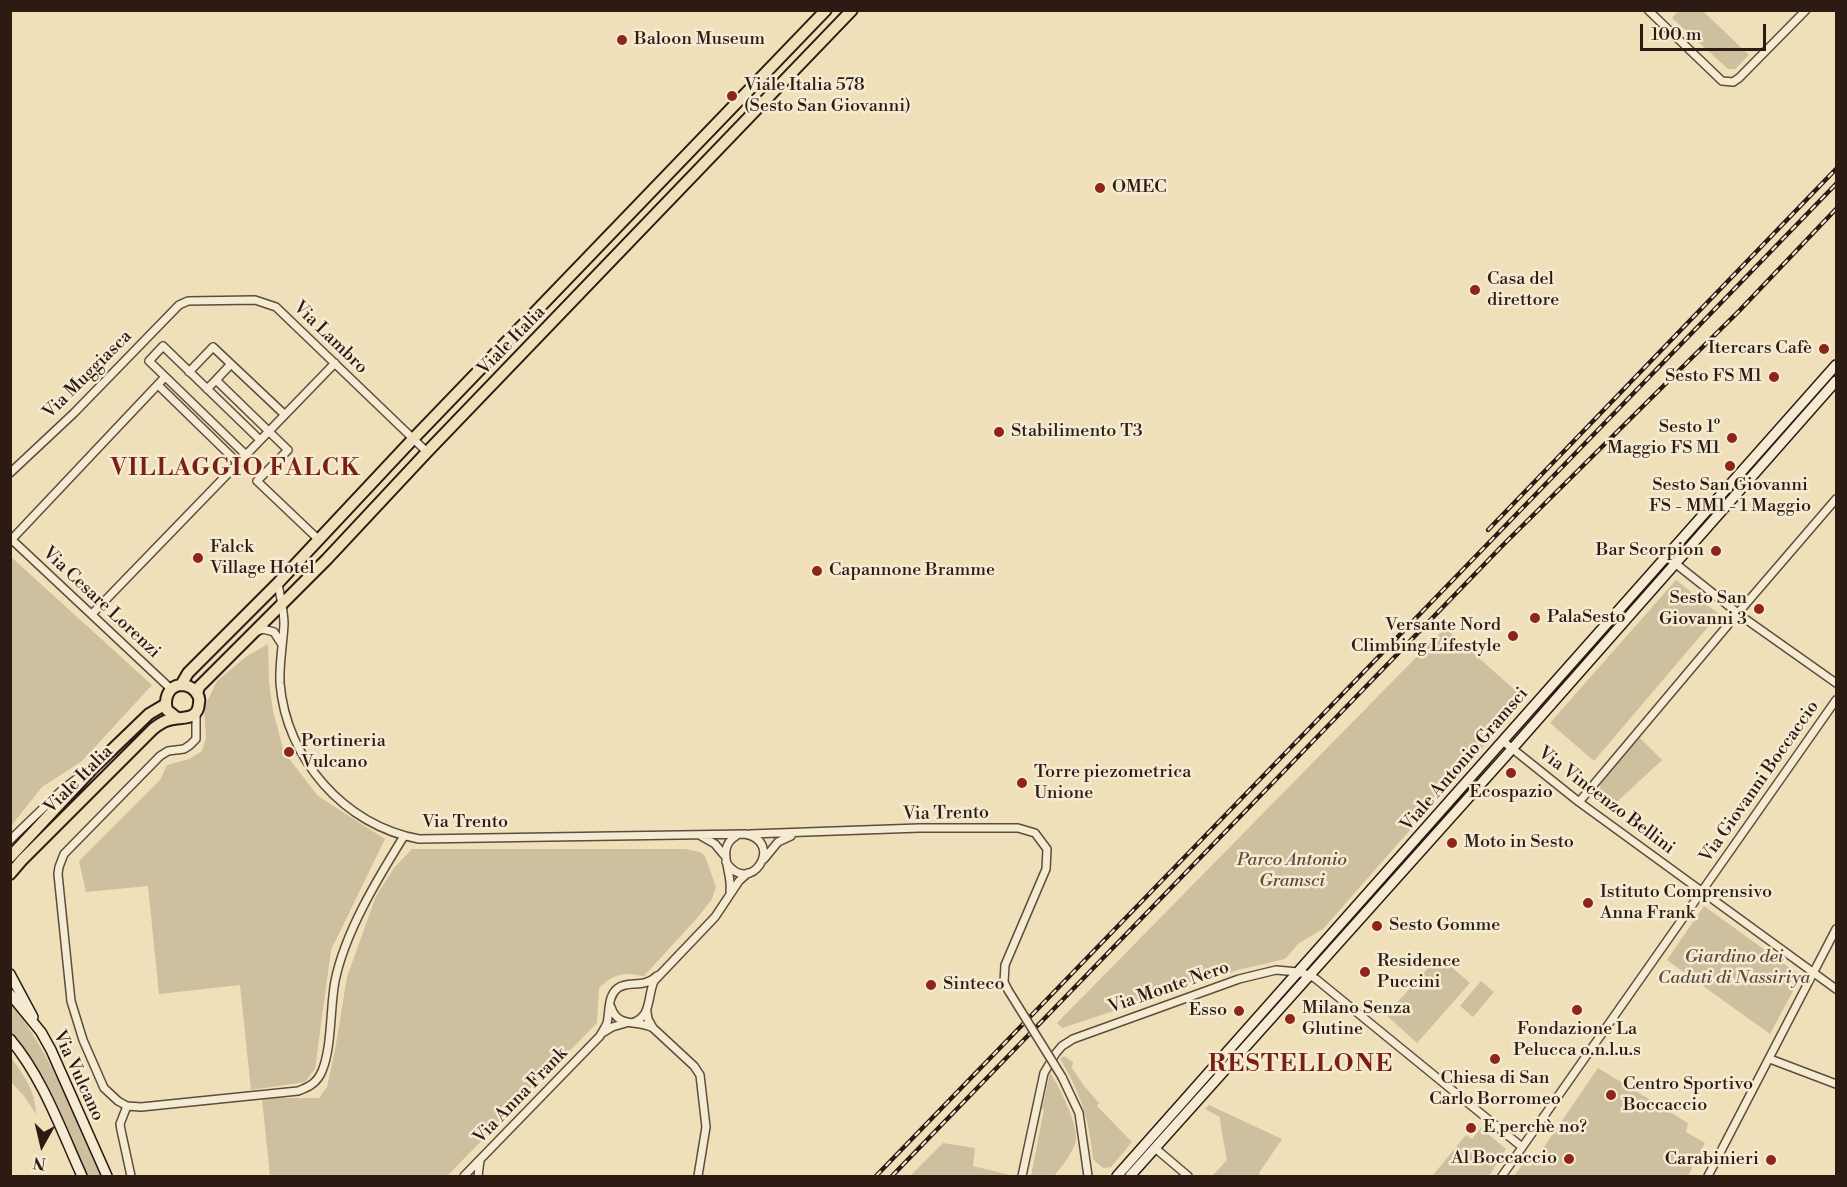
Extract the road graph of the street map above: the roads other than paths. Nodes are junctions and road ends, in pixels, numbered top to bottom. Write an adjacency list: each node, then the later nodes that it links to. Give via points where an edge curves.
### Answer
1 (826, 10): 17 (main road, Viale Italia)
2 (852, 10): 19 (main road, Viale Italia)
3 (1648, 10): 4 (street, via 1722,81 1732,82)
4 (1806, 10)
5 (188, 301): 6 (street, Via Lambro, via 255,300 270,304); 22 (street, Via Muggiasca, via 179,305)
6 (334, 363): 15 (street); 17 (street, Via Lambro)
7 (231, 364): 9 (street, via 213,347); 11 (street); 15 (street)
8 (1836, 365): 26 (main road, Viale Antonio Gramsci)
9 (189, 372): 10 (street, via 162,346 149,361); 14 (street)
10 (165, 377): 13 (street); 20 (street)
11 (216, 380): 14 (street); 16 (street)
12 (1836, 381): 27 (main road, Viale Antonio Gramsci)
13 (158, 386): 21 (street); 24 (street)
14 (207, 389): 18 (street)
15 (284, 414): 16 (street)
16 (268, 430): 18 (street); 25 (street, via 288,450 257,481)
17 (413, 439): 19 (street, Via Lambro); 25 (main road, Viale Italia)
18 (259, 440): 20 (street)
19 (427, 452): 29 (main road, Viale Italia)
20 (245, 454): 21 (street)
21 (237, 462): 31 (street)
22 (10, 473)
23 (1836, 499): 30 (street)
24 (11, 539): 31 (street, Via Cesare Lorenzi)
25 (318, 539): 28 (main road, Viale Italia)
26 (1666, 556): 27 (street); 40 (main road, Viale Antonio Gramsci)
27 (1675, 564): 30 (street); 41 (main road, Viale Antonio Gramsci)
28 (278, 583): 29 (street, Via Trento); 35 (main road, Viale Italia)
29 (282, 605): 32 (main road, Viale Italia); 33 (street, Via Trento)
30 (1738, 613): 34 (street); 42 (street)
31 (92, 614): 35 (street, Via Cesare Lorenzi)
32 (253, 633): 33 (street, via 269,630 279,637); 36 (main road, Viale Italia, via 199,687)
33 (282, 646): 46 (street, Via Trento, via 280,680 284,705 307,761 346,806 373,824)
34 (1836, 683)
35 (176, 687): 36 (main road, via 190,687); 38 (main road, Viale Italia, via 167,696)
36 (197, 694): 39 (main road, via 199,704)
37 (1836, 700): 52 (street, Via Giovanni Boccaccio)
38 (166, 704): 39 (main road, via 169,713); 47 (main road, Viale Italia, via 145,718)
39 (187, 716): 51 (main road, Viale Italia, via 165,721 153,729); 73 (street, via 196,739 184,749 160,756 67,852 59,867 74,1011 104,1088)
40 (1504, 742): 41 (street, Via Vincenzo Bellini); 55 (main road, Viale Antonio Gramsci)
41 (1512, 749): 42 (street, Via Vincenzo Bellini); 58 (main road, Viale Antonio Gramsci)
42 (1579, 802): 52 (street, Via Vincenzo Bellini)
43 (802, 833): 45 (street, Via Trento); 49 (street, Via Trento, via 778,842); 84 (street, Via Trento, bridge, via 920,828 1018,828 1035,833 1047,849 1046,869 1005,965 1004,982 1062,1077 1078,1113)
44 (692, 835): 45 (street, Via Trento); 46 (street, Via Trento, via 432,840); 48 (street, Via Trento, via 711,841)
45 (742, 835): 48 (street, via 728,843); 49 (street, via 757,838)
46 (404, 836): 73 (street, via 370,894 344,951 333,996 325,1060 314,1083 298,1091)
47 (12, 850)
48 (725, 859): 50 (street, Via Trento, via 735,872); 53 (street, via 730,880)
49 (763, 861): 50 (street, Via Trento)
50 (748, 873): 53 (street)
51 (10, 874)
52 (1701, 890): 56 (street, Via Vincenzo Bellini); 74 (street, Via Giovanni Boccaccio)
53 (728, 898): 59 (street, via 715,917)
54 (1836, 929): 56 (street)
55 (1298, 972): 58 (street, Via Monte Nero); 83 (street, Via Monte Nero, via 1276,970 1239,979 1062,1046 1044,1072); 85 (main road, Viale Antonio Gramsci)
56 (1814, 973): 61 (street, Via Vincenzo Bellini); 71 (street)
57 (10, 974): 68 (main road)
58 (1309, 975): 74 (street); 75 (main road, Viale Antonio Gramsci)
59 (657, 976): 60 (street); 63 (street)
60 (634, 985): 63 (street); 64 (street, via 618,988)
61 (1836, 989)
62 (10, 994): 68 (main road, Via Vulcano)
63 (648, 1000): 65 (street)
64 (610, 1005): 66 (street, via 615,1016); 69 (street, Via Anna Frank)
65 (647, 1012): 66 (street); 67 (street)
66 (629, 1023): 67 (street); 69 (street, Via Anna Frank, via 612,1027)
67 (653, 1028): 82 (street, via 700,1075 706,1127)
68 (40, 1032): 78 (main road, Via Vulcano, via 59,1065)
69 (600, 1036): 76 (street, Via Anna Frank)
70 (10, 1039): 77 (main road, via 28,1062)
71 (1770, 1059): 72 (street); 89 (street)
72 (1836, 1084)
73 (127, 1106): 79 (street, via 121,1130)
74 (1522, 1147): 88 (street, Via Giovanni Boccaccio)
75 (1155, 1148): 86 (main road, Viale Antonio Gramsci); 87 (street)
76 (480, 1160): 80 (street, Via Anna Frank); 81 (street)
77 (82, 1176)
78 (107, 1176)
79 (131, 1176)
80 (464, 1176)
81 (478, 1176)
82 (698, 1176)
83 (1022, 1176)
84 (1088, 1176)
85 (1117, 1176)
86 (1130, 1176)
87 (1188, 1176)
88 (1502, 1176)
89 (1708, 1176)

